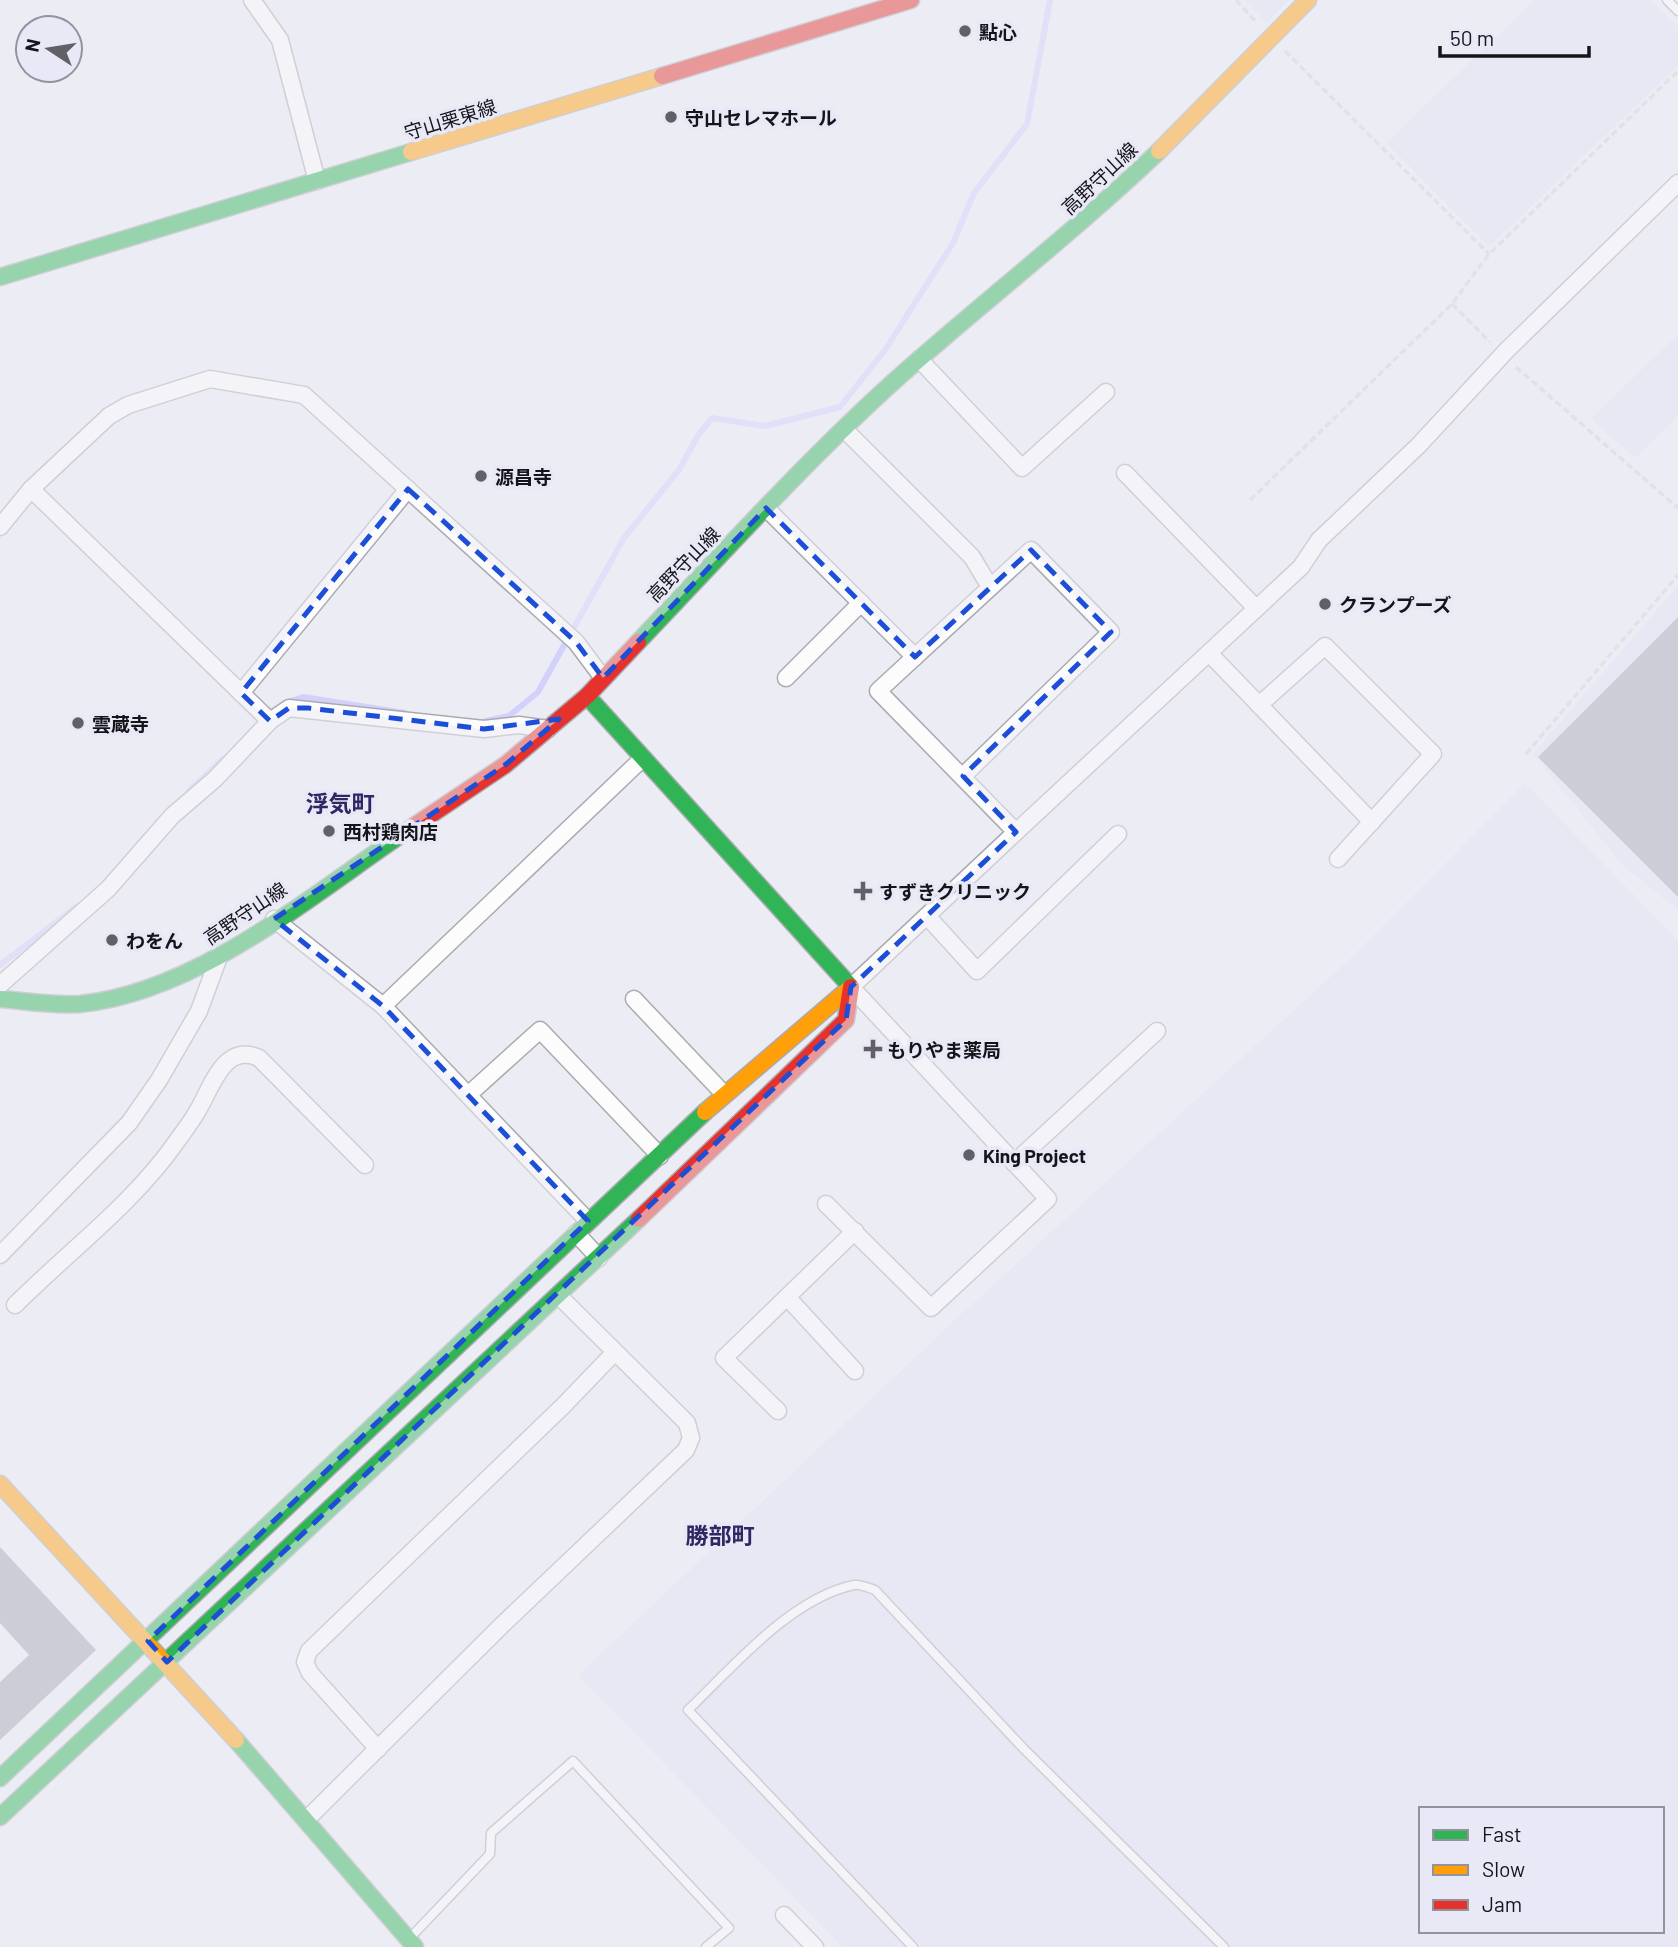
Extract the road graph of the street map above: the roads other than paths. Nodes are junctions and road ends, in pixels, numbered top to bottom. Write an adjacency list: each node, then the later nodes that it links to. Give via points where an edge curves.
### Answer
1 (252, 0): 6 (street, via 280,40)
2 (1308, 0): 9 (street, 高野守山線, via 1198,114 1061,242)
3 (1667, 0): 5 (lane)
4 (906, 1): 6 (street, 守山栗東線)
5 (1678, 11)
6 (317, 181): 8 (street, 守山栗東線)
7 (1678, 183): 19 (street)
8 (0, 277)
9 (919, 359): 10 (street, via 1023,468); 11 (street, 高野守山線)
10 (1106, 393)
11 (845, 430): 15 (street, 高野守山線); 17 (street, via 972,557)
12 (1125, 473): 19 (street)
13 (31, 489): 14 (street, via 109,416 128,405 210,379 304,395); 16 (street); 24 (street)
14 (408, 489): 22 (street, via 576,642); 24 (street)
15 (766, 508): 18 (street); 22 (street, 高野守山線)
16 (0, 527)
17 (990, 587): 21 (street); 30 (street, via 1031,550 1111,632)
18 (861, 603): 21 (street); 23 (street)
19 (1256, 608): 20 (street)
20 (1209, 653): 26 (street); 32 (street)
21 (915, 657): 30 (street, via 878,691)
22 (603, 678): 25 (street, 高野守山線)
23 (786, 678)
24 (241, 693): 27 (street)
25 (587, 696): 28 (street, 高野守山線); 29 (street)
26 (1259, 705): 31 (street); 31 (street, via 1325,646 1433,754)
27 (269, 721): 28 (street, via 289,708 308,708 484,729 519,724); 38 (street, via 215,779 172,816 108,889)
28 (548, 729): 36 (street, 高野守山線, via 505,765)
29 (643, 758): 39 (street); 42 (street)
30 (963, 776): 32 (street)
31 (1372, 822): 34 (street)
32 (1016, 832): 35 (street)
33 (1118, 834): 35 (street, via 977,971)
34 (1338, 859)
35 (927, 916): 39 (street)
36 (274, 919): 37 (street, 高野守山線); 42 (street)
37 (219, 957): 40 (street, 高野守山線, via 162,985 122,997 77,1004); 52 (street, via 199,1011 130,1123)
38 (0, 985)
39 (852, 987): 44 (street); 47 (street); 53 (street, via 846,1020)
40 (0, 999)
41 (634, 999): 44 (street)
42 (383, 1006): 45 (street)
43 (1157, 1031): 47 (street)
44 (723, 1094): 46 (street)
45 (468, 1095): 46 (street, via 540,1030); 50 (street)
46 (660, 1156): 50 (street)
47 (1014, 1163): 51 (street, via 1048,1199 931,1308)
48 (365, 1165): 56 (street, via 259,1058 236,1056 227,1060 161,1164)
49 (826, 1203): 51 (street)
50 (582, 1227): 53 (street); 61 (street)
51 (855, 1231): 55 (street)
52 (0, 1255)
53 (599, 1258): 54 (street)
54 (559, 1296): 57 (street); 62 (street)
55 (787, 1297): 58 (street); 59 (street, via 724,1358)
56 (15, 1305)
57 (614, 1353): 63 (street, via 309,1651 305,1662 310,1673); 63 (street, via 687,1423 691,1438 686,1450)
58 (855, 1371)
59 (778, 1412)
60 (0, 1484): 61 (street)
61 (148, 1641): 62 (street); 64 (street)
62 (167, 1661): 65 (street); 66 (street)
63 (378, 1749): 66 (street)
64 (0, 1778)
65 (0, 1817)
66 (308, 1818): 68 (street)
67 (784, 1915): 70 (street)
68 (412, 1943): 69 (lane, via 490,1854 491,1833 573,1761 729,1927)
69 (706, 1947)
70 (815, 1947)
71 (913, 1947): 72 (lane, via 688,1710 771,1630 818,1600 856,1584 875,1590 1024,1749)
72 (1224, 1947)

